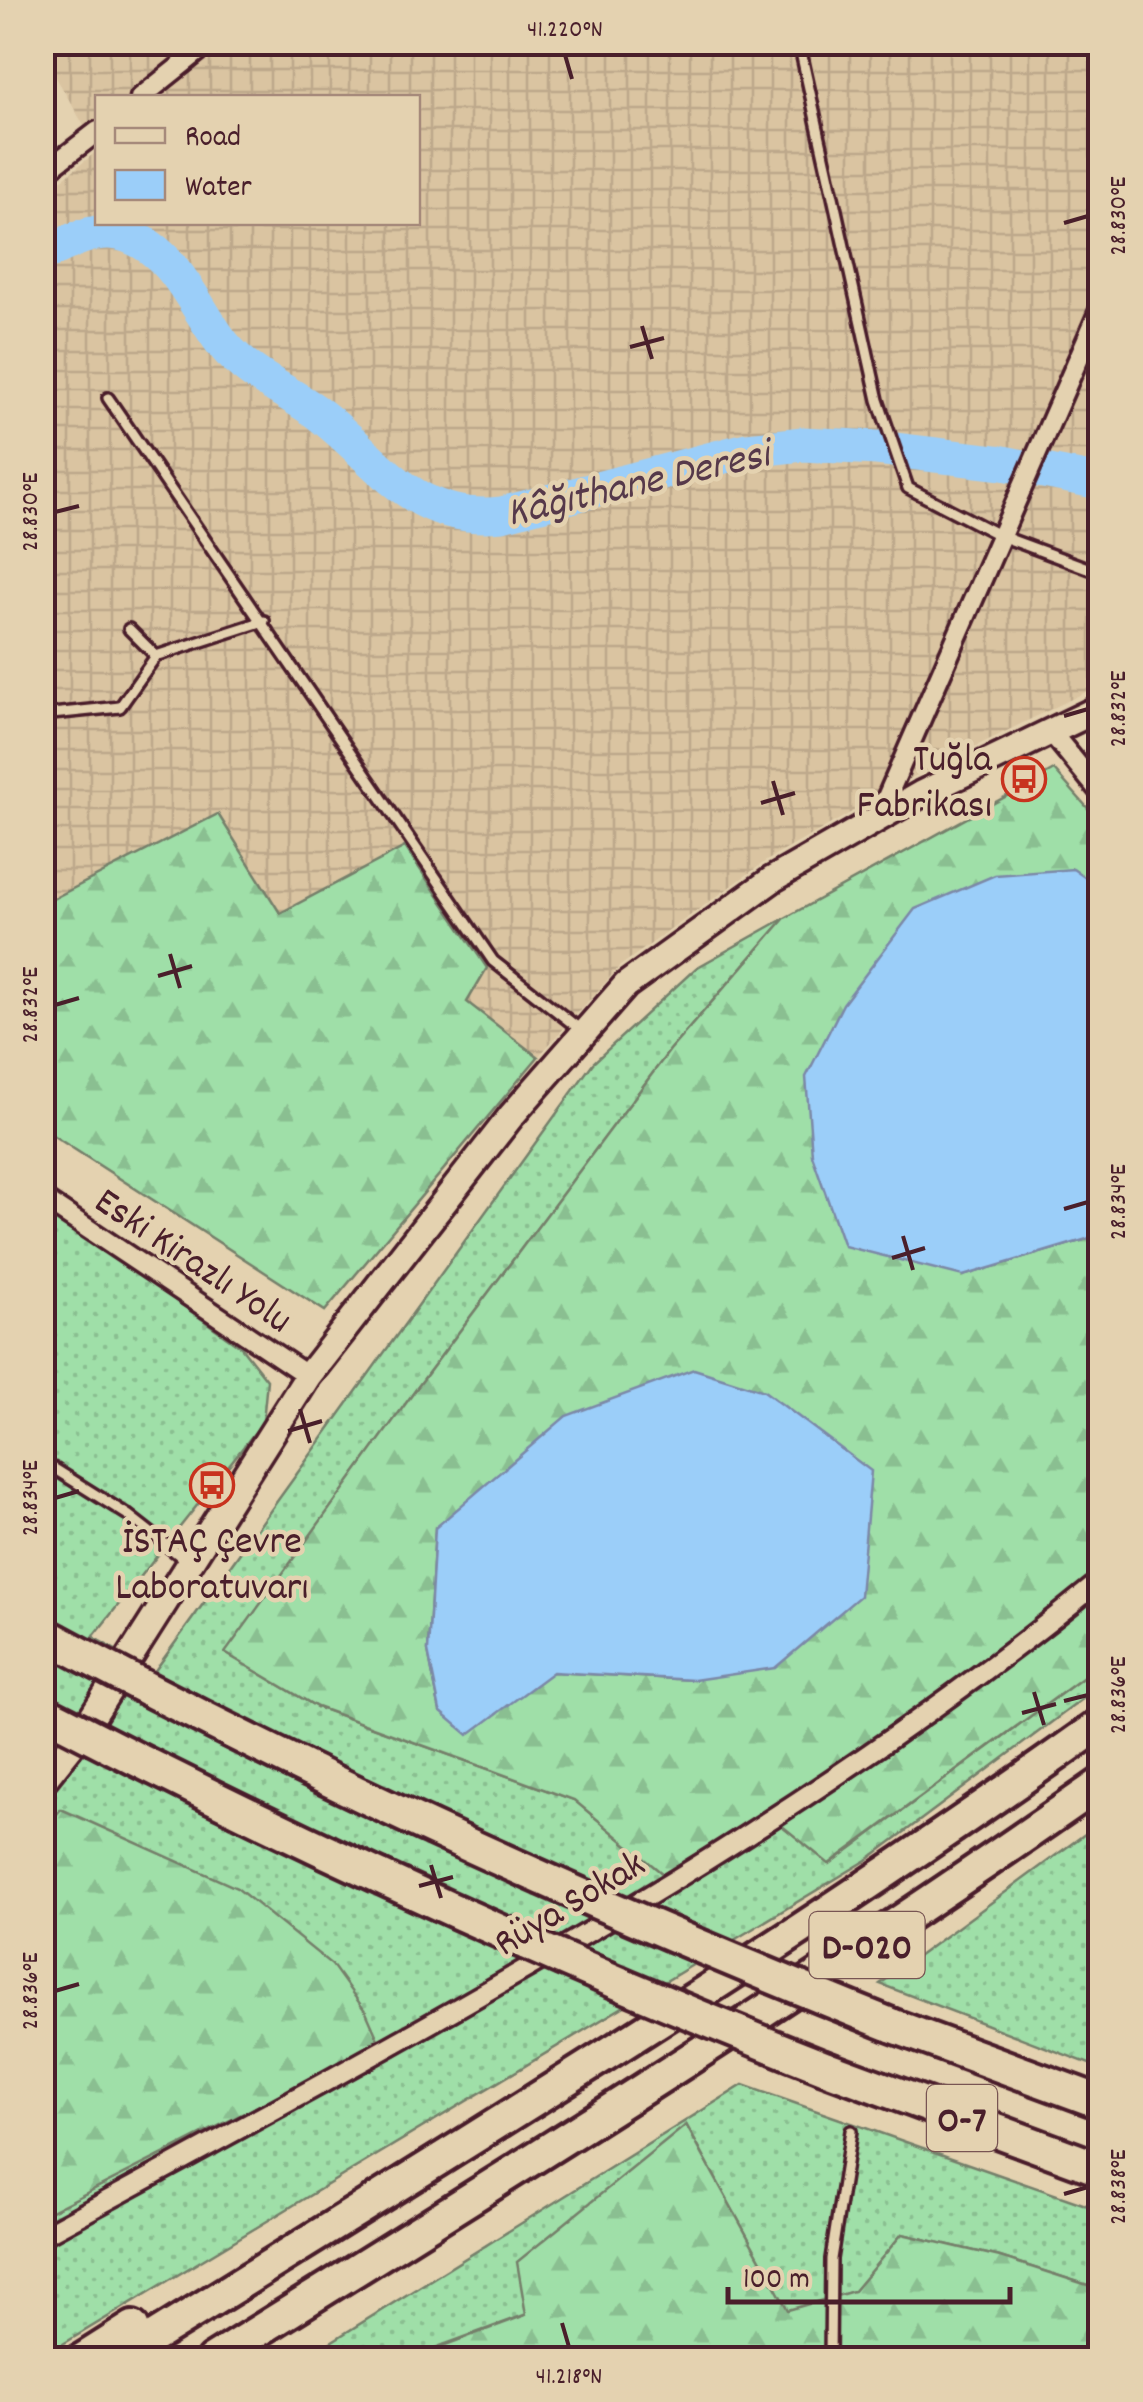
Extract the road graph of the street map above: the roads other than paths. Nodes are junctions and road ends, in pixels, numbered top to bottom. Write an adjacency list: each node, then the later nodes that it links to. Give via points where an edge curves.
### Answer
1 (210, 42): 3 (street)
2 (796, 42): 8 (lane, via 878,400 908,488)
3 (144, 95)
4 (95, 132): 5 (street)
5 (42, 174)
6 (1100, 309): 8 (street)
7 (108, 398): 10 (lane)
8 (1001, 536): 9 (lane); 17 (street)
9 (1100, 570)
10 (264, 621): 12 (lane); 18 (lane, via 493,960)
11 (130, 628): 12 (lane)
12 (156, 656): 14 (lane, via 120,707)
13 (1100, 708): 15 (main road)
14 (42, 716)
15 (1052, 732): 16 (street); 17 (main road)
16 (1100, 792)
17 (877, 820): 18 (main road, via 773,879 626,984)
18 (582, 1030): 20 (main road)
19 (42, 1198): 20 (street, Eski Kirazlı Yolu)
20 (308, 1376): 22 (main road)
21 (42, 1461): 22 (lane)
22 (190, 1563): 27 (main road, via 85,1728)
23 (1100, 1581): 32 (street, Rüya Sokak, via 955,1695 720,1851 486,1990)
24 (42, 1633): 29 (highway, O-7, bridge, via 384,1809 644,1925)
25 (42, 1711): 31 (highway, O-7, bridge, via 444,1908 659,2002)
26 (1100, 1724): 33 (highway, D-020, via 872,1883)
27 (42, 1782)
28 (1100, 1784): 36 (highway, D-020, via 645,2090)
29 (1100, 2102)
30 (851, 2131): 37 (lane, via 831,2259)
31 (1100, 2169)
32 (42, 2236)
33 (314, 2237): 34 (highway, via 231,2268); 35 (highway, D-020)
34 (81, 2360)
35 (117, 2360)
36 (212, 2360)
37 (830, 2360)

